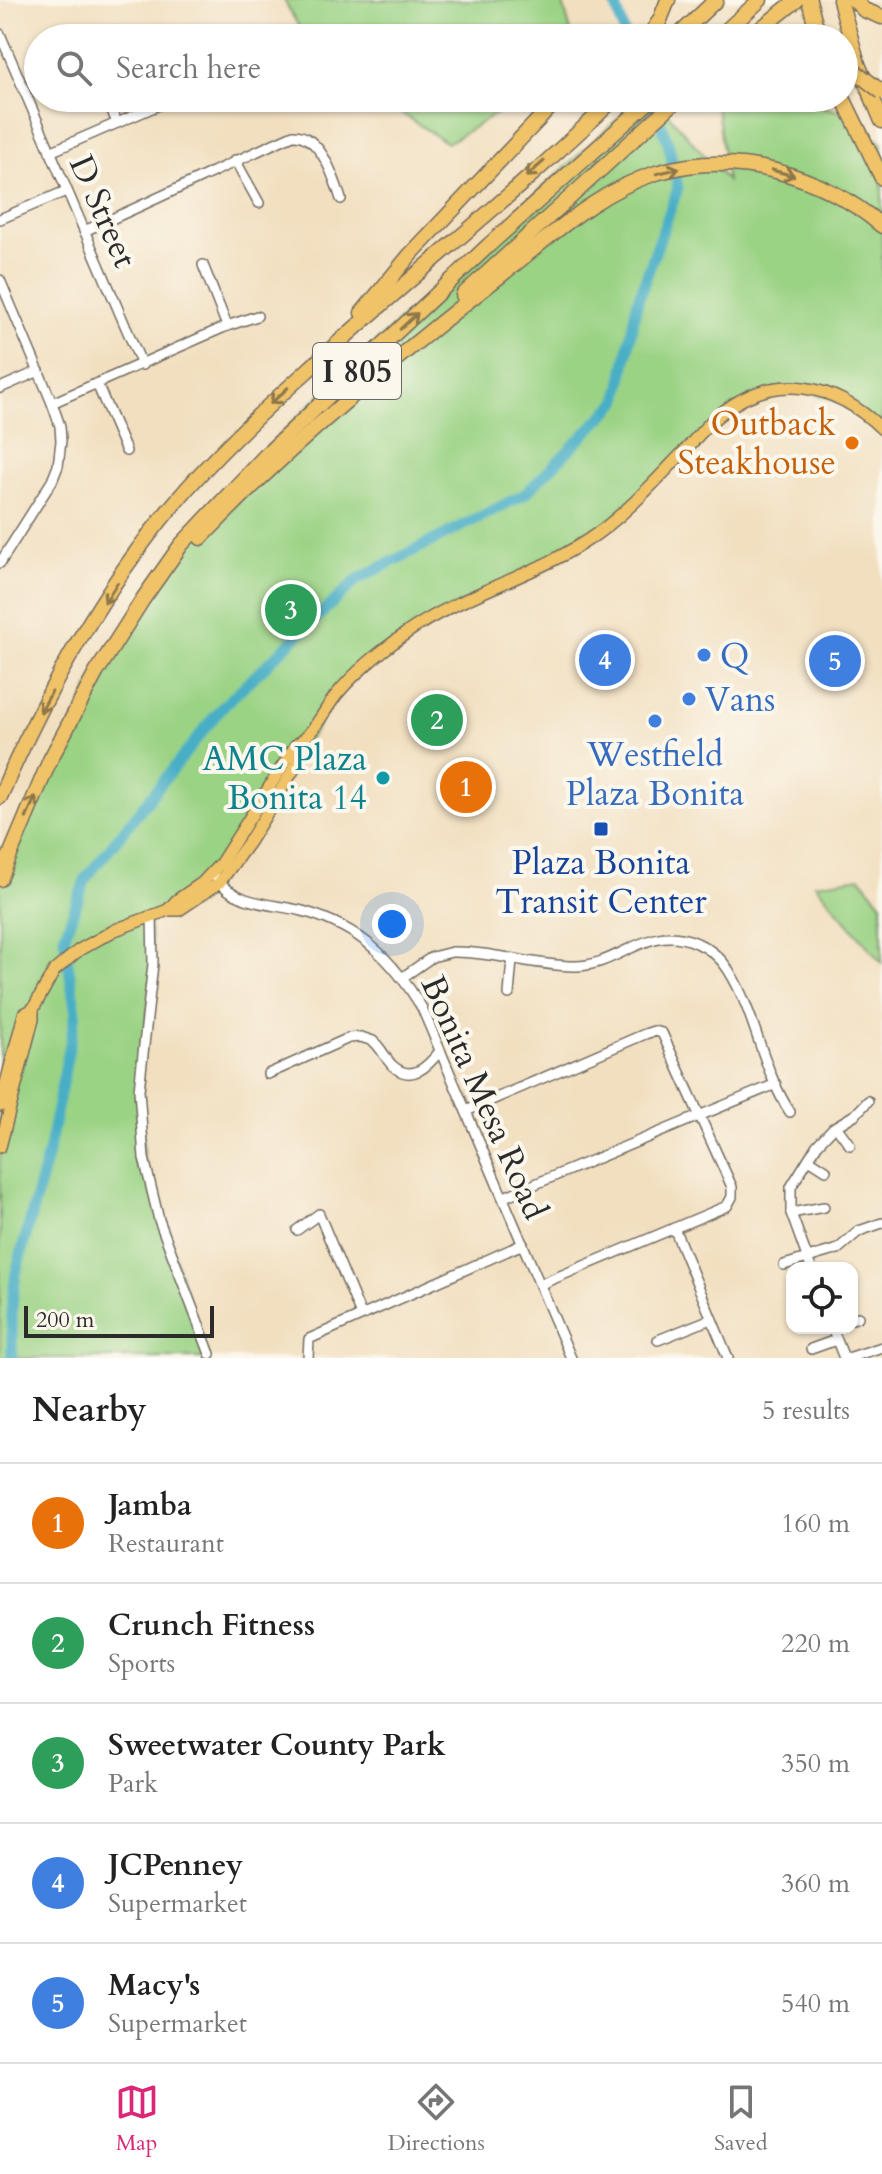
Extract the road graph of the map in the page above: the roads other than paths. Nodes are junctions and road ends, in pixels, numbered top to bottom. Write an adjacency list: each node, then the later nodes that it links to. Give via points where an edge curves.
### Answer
1 (668, 0): 11 (highway)
2 (716, 0): 12 (highway)
3 (760, 0): 9 (highway)
4 (768, 0): 9 (highway)
5 (809, 0): 15 (highway)
6 (840, 0): 16 (highway)
7 (854, 0): 10 (highway)
8 (795, 1): 14 (highway)
9 (743, 15): 13 (highway)
10 (882, 17)
11 (657, 24)
12 (691, 24)
13 (733, 24)
14 (766, 24)
15 (815, 24)
16 (847, 24)
17 (0, 34): 20 (street, D Street)
18 (858, 64): 32 (highway)
19 (858, 74): 21 (highway, bridge)
20 (24, 91)
21 (882, 92)
22 (33, 112): 34 (street, D Street)
23 (113, 112): 33 (street)
24 (143, 112): 33 (street)
25 (546, 112): 48 (highway, via 410,255)
26 (598, 112): 31 (highway)
27 (600, 112): 31 (highway, I 805)
28 (638, 112): 58 (highway, I 805, one-way to 28, via 181,545 256,465)
29 (664, 112): 49 (highway)
30 (850, 112): 36 (highway)
31 (594, 118): 48 (highway, I 805, one-way to 48)
32 (882, 121)
33 (117, 123): 34 (street)
34 (50, 152): 37 (street, D Street)
35 (235, 160): 38 (street, via 302,135 332,170); 39 (street); 42 (street)
36 (882, 178)
37 (66, 191): 40 (street); 42 (street, D Street)
38 (341, 199)
39 (259, 203)
40 (0, 219)
41 (882, 226): 49 (highway, one-way to 41, via 559,226 608,194 657,173 703,165 766,168 806,179)
42 (84, 231): 50 (street, D Street)
43 (203, 265): 47 (street)
44 (0, 280): 45 (street)
45 (4, 300): 51 (street)
46 (257, 316): 47 (street)
47 (227, 326): 50 (street)
48 (337, 344): 60 (highway, I 805, one-way to 60, via 232,440 141,545 71,655)
49 (408, 349): 58 (highway, via 269,468)
50 (142, 365): 52 (street)
51 (39, 371): 53 (street); 54 (street)
52 (97, 384): 54 (street); 56 (street)
53 (0, 388)
54 (52, 403): 57 (street, via 61,434 58,466)
55 (882, 429): 59 (main road, via 845,399 820,390 774,388 741,400 718,415 634,503 594,536 429,619 374,657 339,692)
56 (126, 451)
57 (0, 563)
58 (143, 599): 63 (highway, I 805, one-way to 58, via 50,760)
59 (305, 740): 64 (main road, via 296,745); 66 (main road, via 305,751)
60 (20, 750): 61 (highway); 62 (highway, I 805)
61 (0, 770)
62 (0, 797)
63 (10, 857): 65 (highway, I 805); 67 (highway)
64 (212, 872): 66 (street, Bonita Mesa Road); 68 (main road)
65 (0, 879)
66 (219, 883): 68 (main road, via 179,910); 71 (street, Bonita Mesa Road, via 244,900 309,913 354,932)
67 (0, 887)
68 (168, 910): 69 (main road)
69 (152, 916): 73 (main road, via 115,930 66,959); 105 (street, via 153,968 139,1090 144,1158 159,1220)
70 (512, 960): 71 (street, via 445,953); 72 (street); 76 (street, via 576,967 652,939 695,943 716,955 731,974)
71 (403, 977): 74 (street, Bonita Mesa Road)
72 (509, 994)
73 (33, 1009): 78 (main road, via 24,1014); 84 (main road)
74 (440, 1051): 75 (street, via 426,1067 411,1073 392,1066 373,1041 353,1037); 79 (street, Bonita Mesa Road)
75 (268, 1074)
76 (776, 1084): 80 (street); 81 (street)
77 (868, 1101): 82 (street)
78 (0, 1106)
79 (466, 1111): 81 (street, via 654,1031 667,1041); 87 (street, Bonita Mesa Road)
80 (790, 1112)
81 (700, 1116): 87 (street); 92 (street, via 732,1197 727,1206)
82 (836, 1126): 83 (street); 85 (street)
83 (850, 1145)
84 (0, 1147)
85 (809, 1159): 86 (street); 89 (street, via 791,1187)
86 (826, 1170)
87 (504, 1197): 94 (street, Bonita Mesa Road)
88 (824, 1207): 89 (street)
89 (791, 1213): 95 (street)
90 (882, 1216): 91 (street)
91 (878, 1224): 96 (street)
92 (674, 1228): 97 (street); 99 (street)
93 (297, 1230): 98 (street, via 319,1214)
94 (523, 1244): 97 (street, Bonita Mesa Road); 98 (street)
95 (810, 1262)
96 (812, 1262)
97 (541, 1284): 107 (street, Bonita Mesa Road)
98 (361, 1315): 106 (street, via 309,1339)
99 (711, 1319): 101 (street); 108 (street)
100 (834, 1334): 102 (street)
101 (658, 1340)
102 (836, 1340): 104 (street); 109 (street)
103 (882, 1347): 109 (street)
104 (811, 1349)
105 (210, 1354)
106 (308, 1358)
107 (571, 1358)
108 (728, 1358)
109 (848, 1358)

